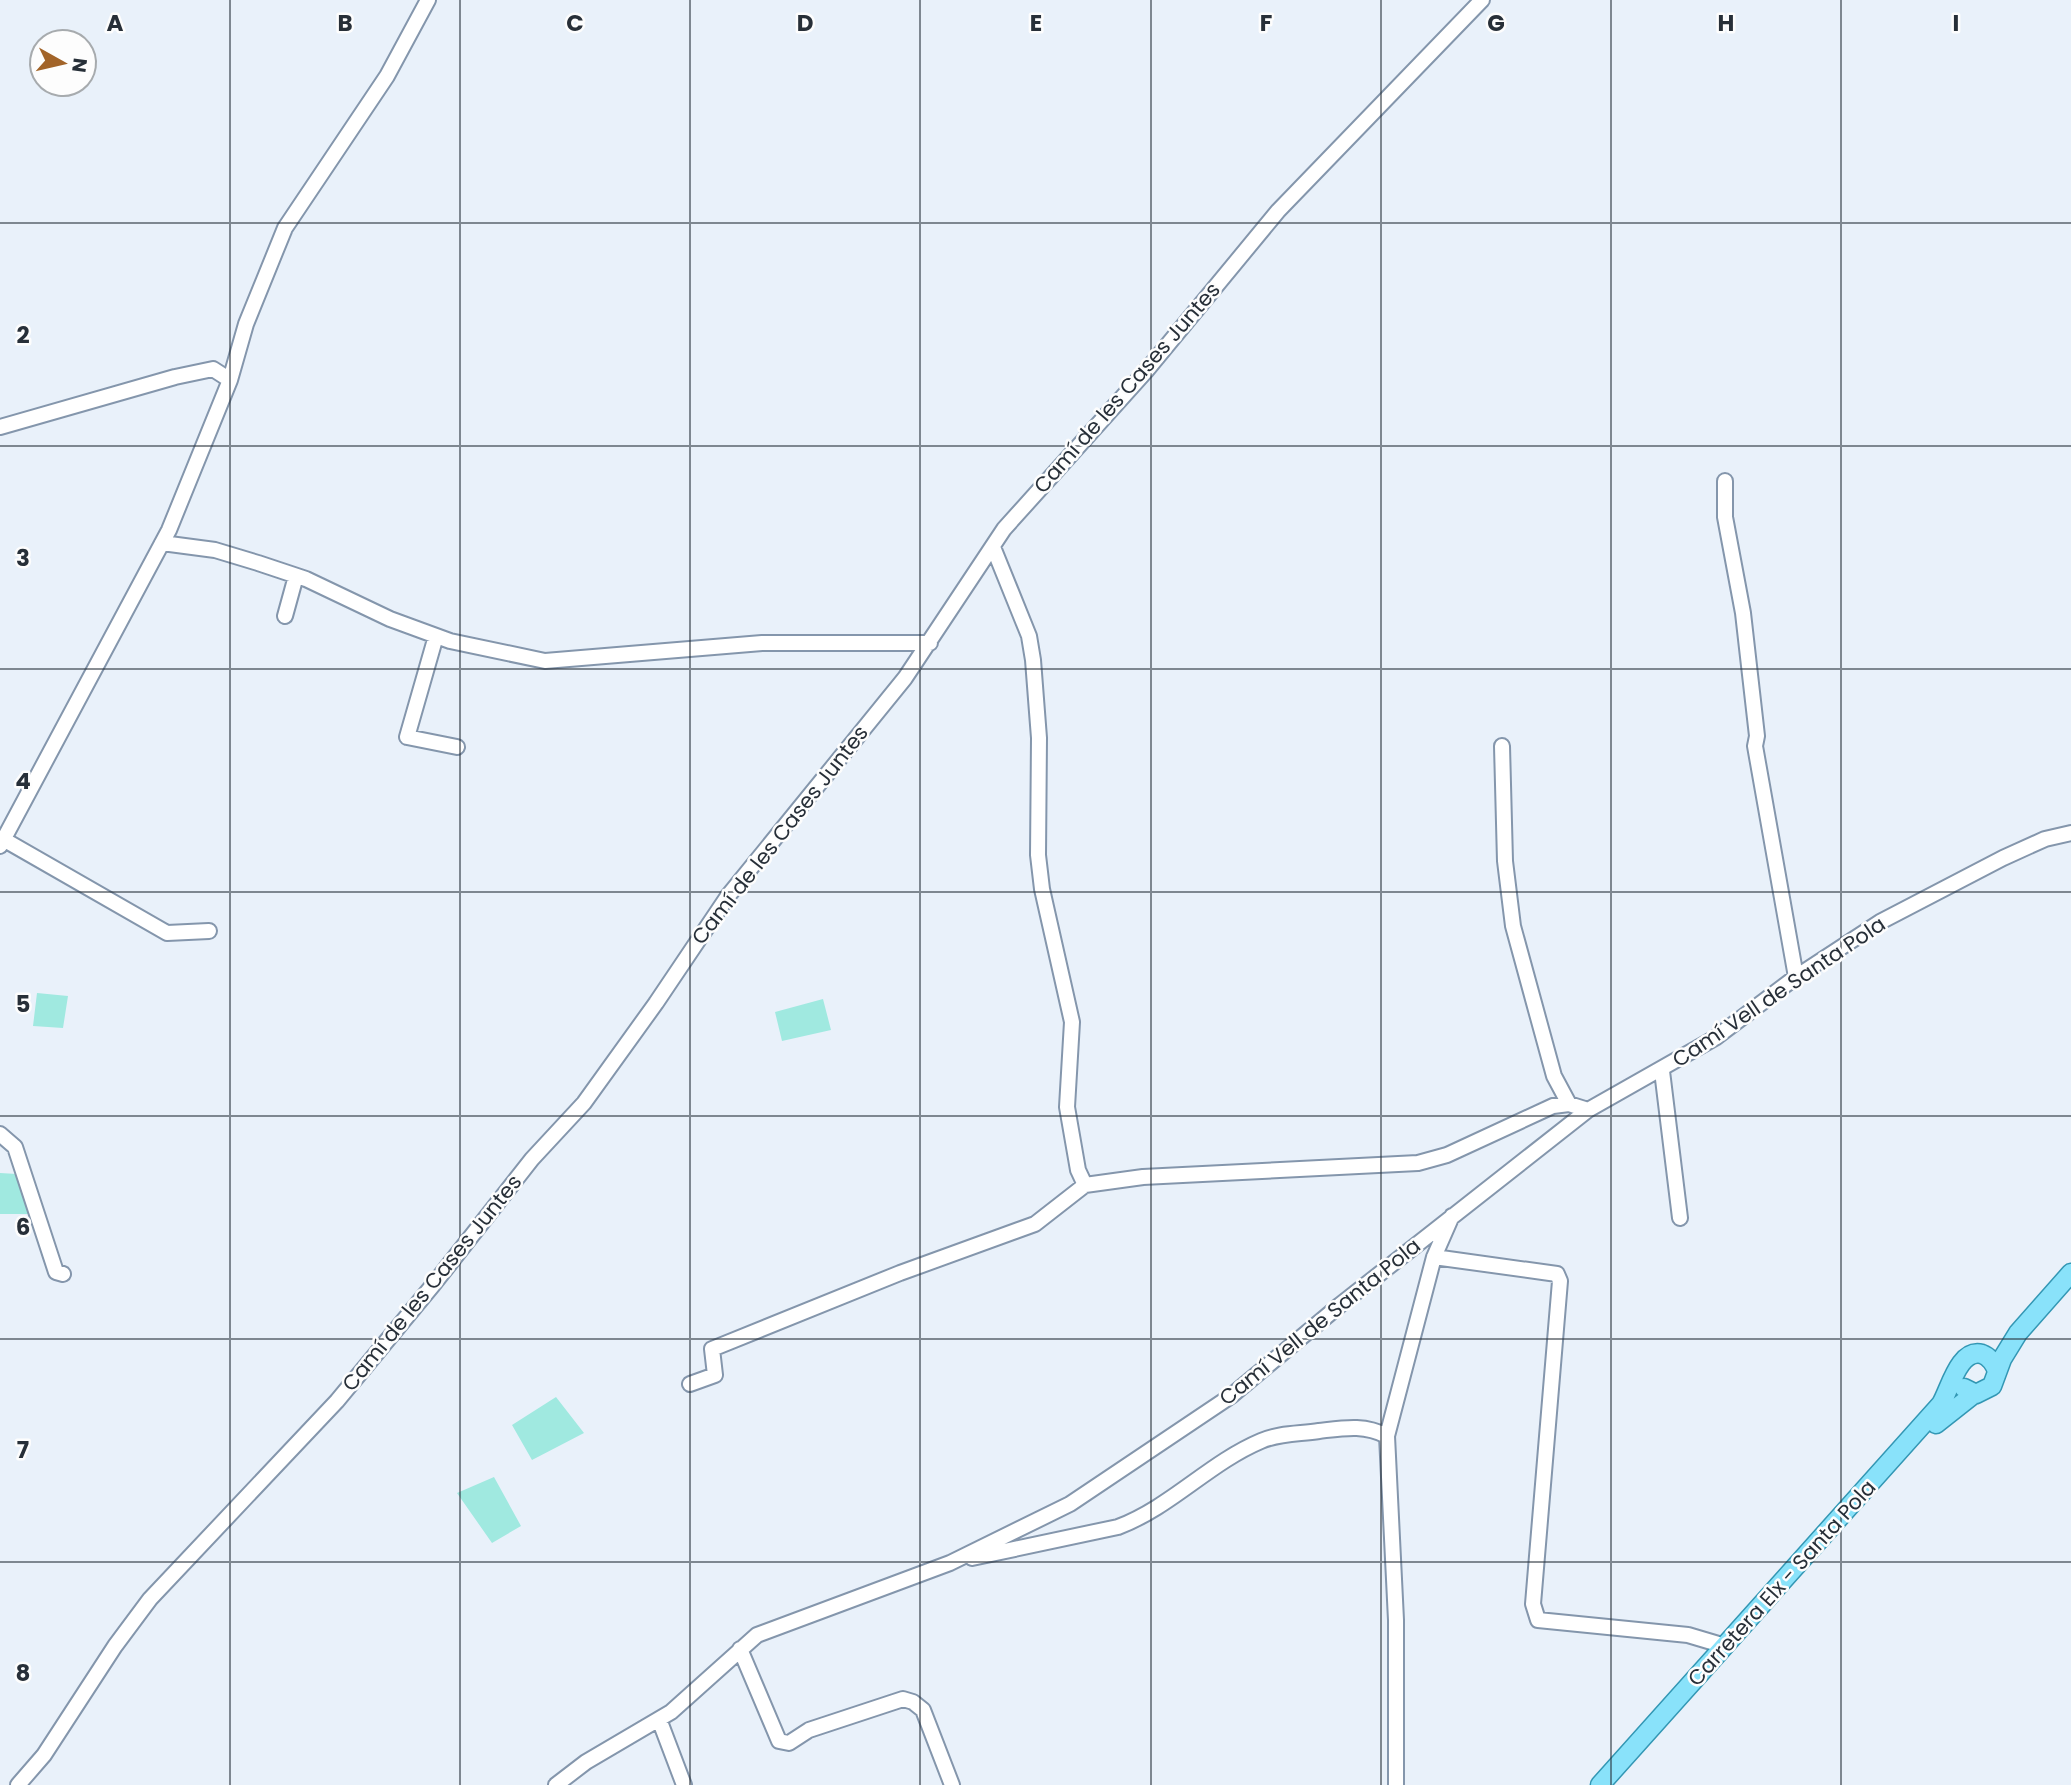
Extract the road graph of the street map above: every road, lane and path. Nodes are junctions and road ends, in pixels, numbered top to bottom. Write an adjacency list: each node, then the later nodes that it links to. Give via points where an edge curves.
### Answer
1 (428, 0): 3 (street, via 387,75 285,228 246,324)
2 (1482, 0): 7 (street, Camí de les Cases Juntes, via 1278,211)
3 (230, 380): 4 (street, via 214,369); 6 (street)
4 (0, 427)
5 (1725, 481): 17 (street, via 1725,517 1758,736 1755,746)
6 (162, 543): 8 (street, via 215,550); 15 (street)
7 (993, 547): 11 (street, Camí de les Cases Juntes); 22 (street, via 1029,636 1033,660 1039,738 1038,855 1072,1022 1067,1107)
8 (296, 576): 9 (street); 10 (street)
9 (285, 616)
10 (436, 636): 11 (street, via 545,661 762,643); 13 (street, via 407,737)
11 (930, 643): 39 (street, Camí de les Cases Juntes, via 728,896 584,1102 532,1158 337,1401 150,1599 44,1755)
12 (1502, 746): 19 (street, via 1505,861 1513,926 1554,1076)
13 (457, 747)
14 (2071, 833): 17 (street, Camí Vell de Santa Pola, via 2045,839 1941,888)
15 (2, 842): 16 (street, via 167,933)
16 (209, 931)
17 (1796, 976): 18 (street, Camí Vell de Santa Pola, via 1715,1038)
18 (1662, 1071): 20 (street, Camí Vell de Santa Pola); 24 (street)
19 (1569, 1104): 20 (street); 22 (street, via 1553,1106 1447,1156 1418,1163 1143,1177)
20 (1588, 1110): 23 (street, Camí Vell de Santa Pola)
21 (0, 1134): 28 (street, via 15,1147 56,1272)
22 (1085, 1185): 32 (street, via 1035,1224 712,1349 715,1375)
23 (1453, 1215): 25 (street); 35 (street, Camí Vell de Santa Pola, via 1231,1396 1070,1504)
24 (1680, 1218)
25 (1434, 1257): 34 (street); 36 (street, via 1557,1275 1560,1281 1532,1604 1538,1620 1688,1635)
26 (2071, 1264): 29 (main road, via 1999,1342)
27 (2071, 1273): 30 (main road, via 2018,1333)
28 (63, 1274)
29 (1982, 1354): 30 (main road); 31 (main road, via 1962,1360)
30 (1997, 1371): 33 (main road, via 1992,1386)
31 (1957, 1376): 33 (main road); 36 (main road, Carretera Elx - Santa Pola, via 1941,1404)
32 (690, 1384)
33 (1974, 1394): 45 (main road, Carretera Elx - Santa Pola, via 1921,1439)
34 (1387, 1436): 35 (street, via 1371,1428 1348,1427 1261,1440 1141,1518); 43 (street, via 1396,1620)
35 (950, 1563): 37 (street, Camí Vell de Santa Pola, via 757,1635)
36 (1725, 1646): 44 (main road, Carretera Elx - Santa Pola)
37 (740, 1649): 38 (street, Camí Vell de Santa Pola, via 691,1696); 42 (street, via 779,1741 789,1742 809,1730 903,1699 923,1710)
38 (659, 1719): 40 (street, Camí Vell de Santa Pola); 41 (street)
39 (18, 1785)
40 (556, 1785)
41 (684, 1785)
42 (952, 1785)
43 (1396, 1785)
44 (1600, 1785)
45 (1608, 1785)

